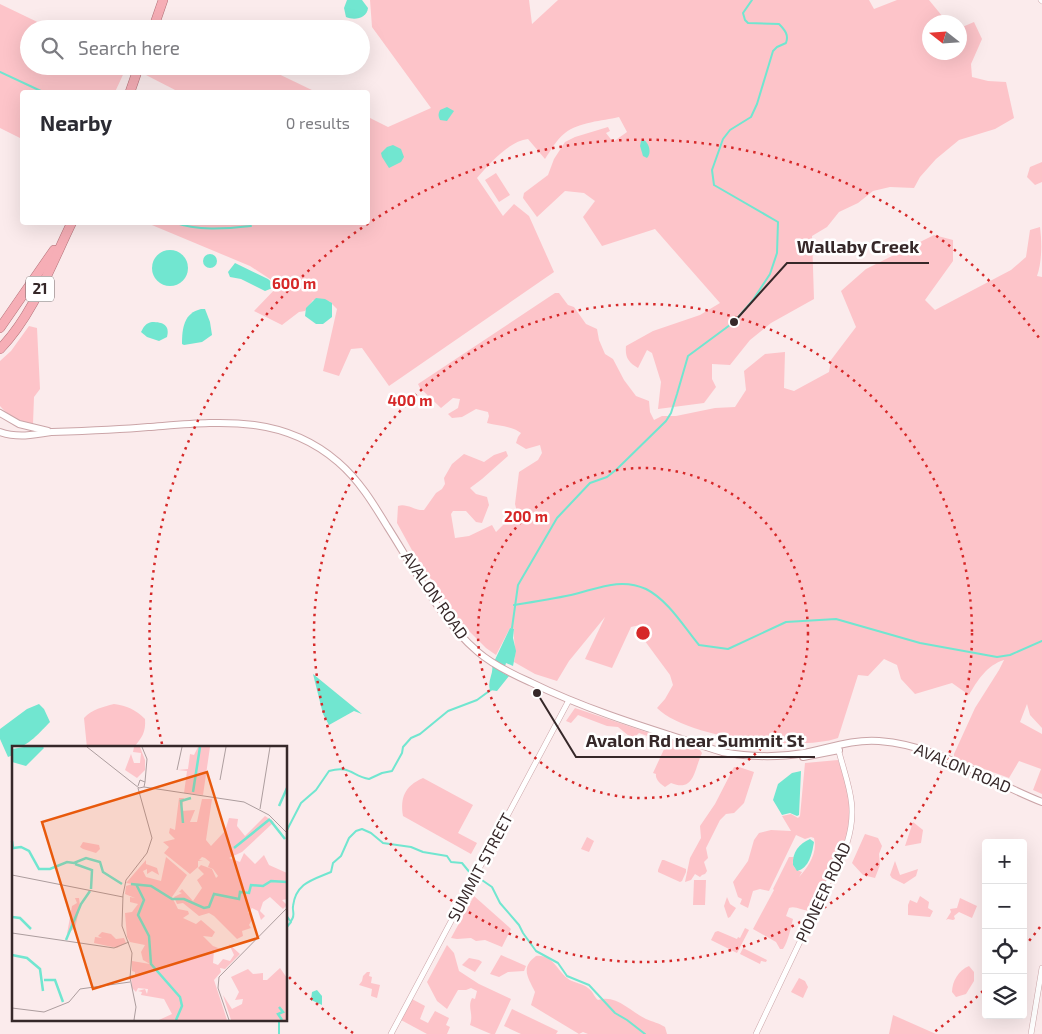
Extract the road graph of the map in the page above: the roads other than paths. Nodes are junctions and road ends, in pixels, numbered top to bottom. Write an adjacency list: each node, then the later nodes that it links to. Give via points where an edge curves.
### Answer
1 (163, 0): 2 (highway)
2 (156, 20)
3 (136, 75): 4 (highway)
4 (131, 90)
5 (71, 225): 7 (highway, 21)
6 (71, 225): 8 (highway, 21, via 28,311)
7 (0, 328)
8 (0, 350)
9 (0, 412): 11 (street, AVALON ROAD, via 19,424)
10 (0, 432): 11 (street, AVALON ROAD, via 25,436)
11 (52, 432): 12 (street, AVALON ROAD, via 222,422 273,428 306,441 337,462 358,483 455,629 477,652 504,669)
12 (569, 700): 13 (street, AVALON ROAD, via 722,752 744,756 799,758); 16 (street, SUMMIT STREET)
13 (838, 747): 14 (street, AVALON ROAD, via 878,740 919,748); 17 (street, PIONEER ROAD, via 850,787 852,826 847,843)
14 (1042, 802)
15 (1042, 968): 18 (street)
16 (391, 1034)
17 (756, 1034)
18 (1031, 1034)

